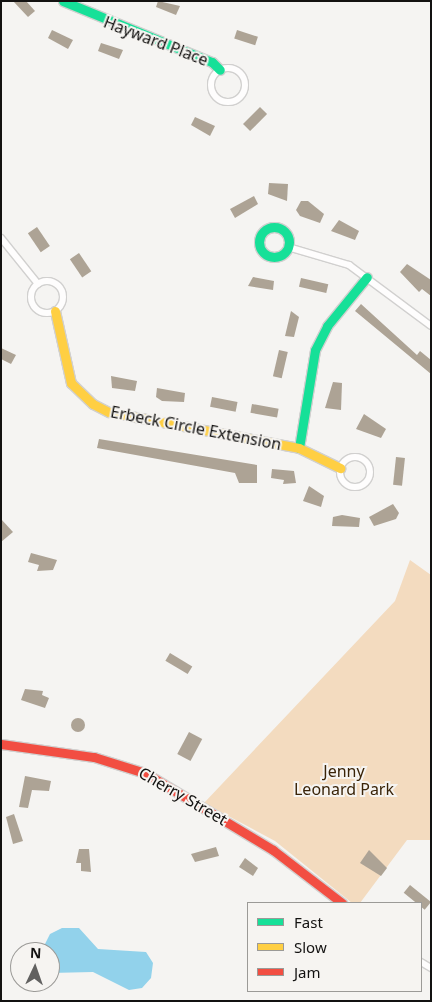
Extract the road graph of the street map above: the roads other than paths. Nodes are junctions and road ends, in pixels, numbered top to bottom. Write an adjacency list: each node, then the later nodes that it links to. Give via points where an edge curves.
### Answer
1 (63, 1): 2 (street, Hayward Place, via 212,62)
2 (220, 70): 2 (street, Hayward Place, via 234,69 243,79 243,92 233,101 220,100 212,90 212,80)
3 (1, 238): 6 (street)
4 (288, 247): 5 (street, via 349,265)
5 (367, 277): 8 (street); 9 (street, via 326,326 314,350)
6 (38, 284): 7 (street, via 32,293 34,305 42,312); 7 (street, via 51,281 62,290 62,304)
7 (55, 311): 9 (street, Erbeck Circle Extension, via 71,383 93,404 137,418)
8 (431, 326)
9 (300, 448): 10 (street, Erbeck Circle Extension)
10 (340, 468): 10 (street, Erbeck Circle Extension, via 348,485 362,485 369,478 370,468 360,457 345,460)
11 (1, 744): 12 (street, Cherry Street, via 94,757 145,772 273,850)
12 (341, 902)

